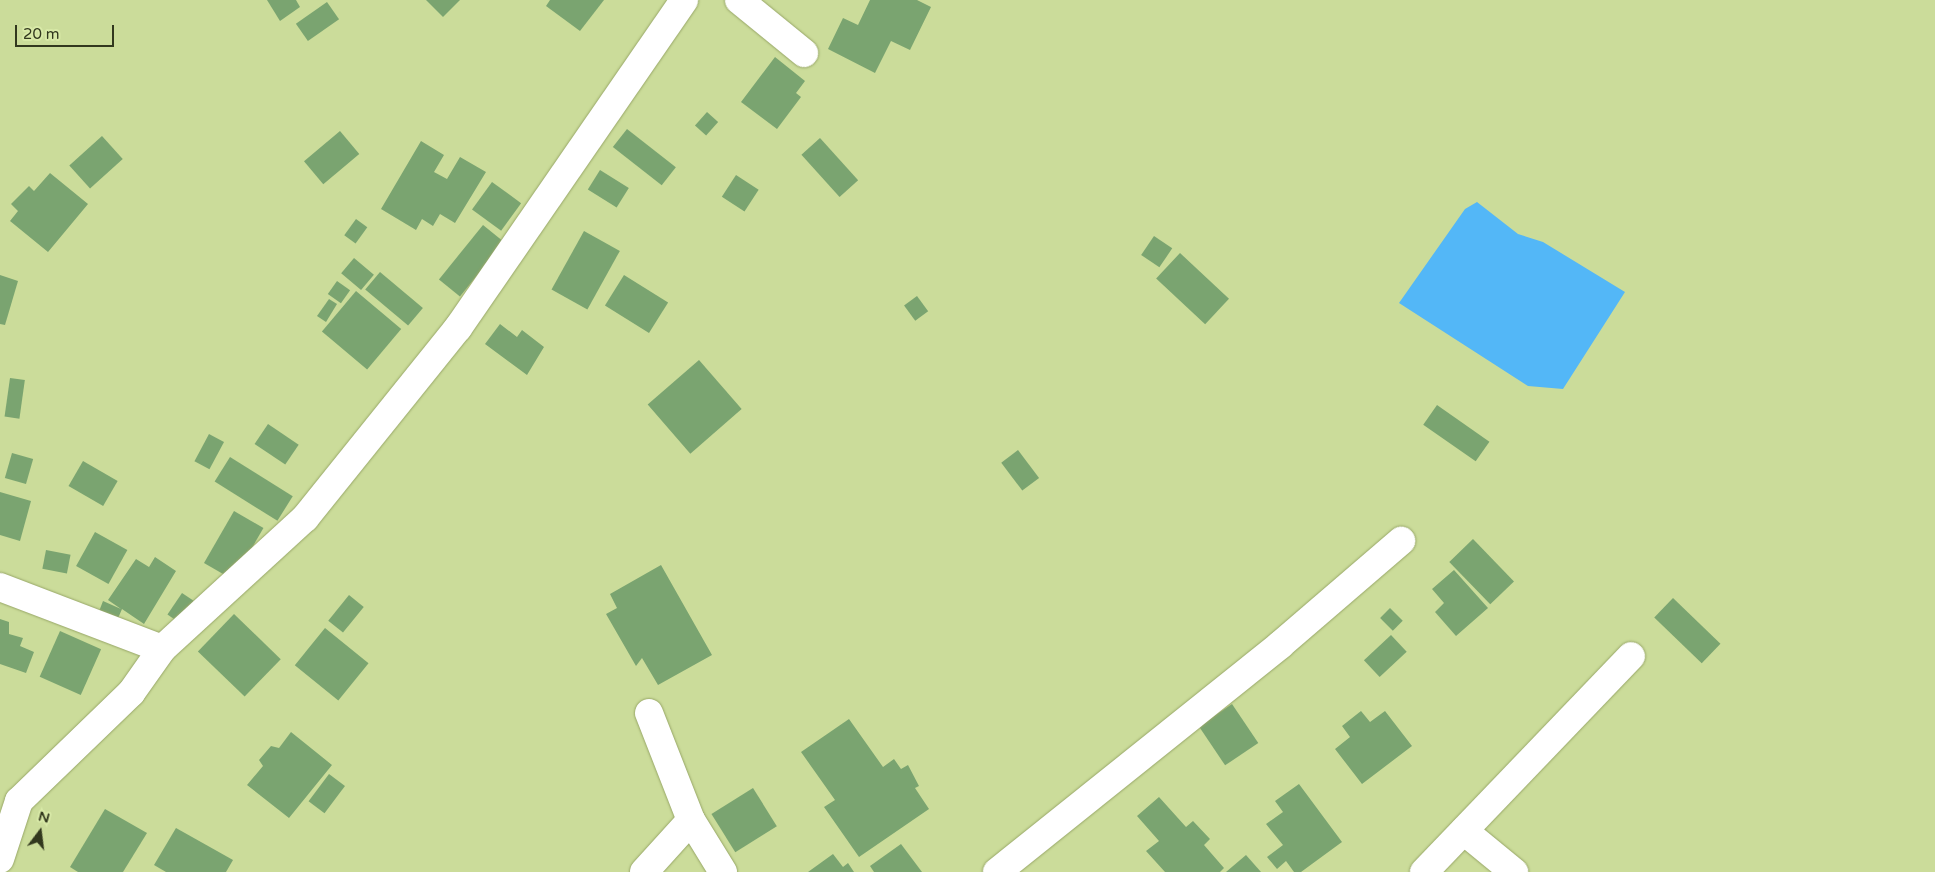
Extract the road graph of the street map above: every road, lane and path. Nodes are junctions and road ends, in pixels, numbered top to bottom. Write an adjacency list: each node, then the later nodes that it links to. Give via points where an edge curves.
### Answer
1 (684, 0): 6 (street, via 452,336 305,518)
2 (739, 0): 3 (street)
3 (804, 53)
4 (1401, 541): 14 (street, via 1257,664)
5 (0, 587): 6 (street)
6 (162, 649): 11 (street, via 130,693 19,801)
7 (1631, 656): 10 (street)
8 (649, 713): 9 (street)
9 (692, 820): 12 (street); 13 (street)
10 (1464, 831): 15 (street); 16 (street)
11 (0, 859)
12 (644, 872)
13 (723, 872)
14 (997, 872)
15 (1424, 872)
16 (1514, 872)

